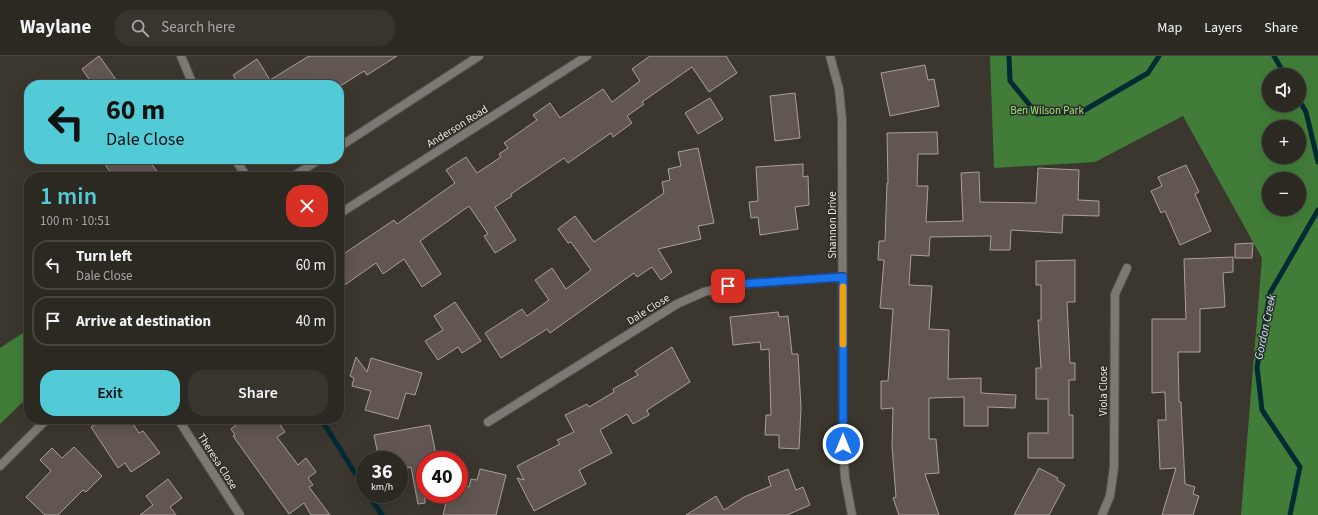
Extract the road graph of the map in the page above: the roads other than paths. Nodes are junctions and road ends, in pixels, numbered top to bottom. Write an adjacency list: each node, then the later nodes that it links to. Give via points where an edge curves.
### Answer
1 (181, 56): 5 (street)
2 (479, 56): 6 (street)
3 (587, 56): 9 (street, Anderson Road)
4 (830, 56): 11 (street, Shannon Drive, via 839,89 842,119)
5 (191, 80)
6 (344, 144)
7 (312, 164): 8 (street)
8 (300, 172)
9 (344, 211)
10 (1127, 268): 18 (street, Viola Close, via 1115,294 1114,468 1110,496)
11 (843, 277): 12 (street, Dale Close, via 740,284 704,292 677,304); 17 (street, Shannon Drive, via 843,444 845,478)
12 (488, 422)
13 (42, 424): 15 (street)
14 (181, 424): 16 (street, Theresa Close)
15 (0, 466)
16 (240, 515)
17 (852, 515)
18 (1102, 515)

